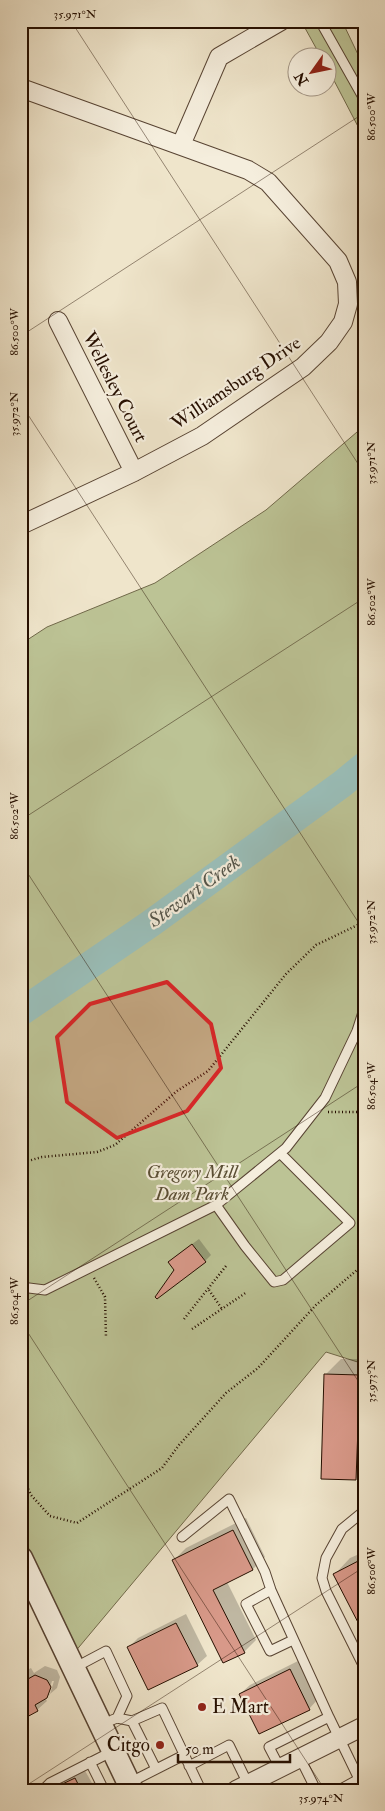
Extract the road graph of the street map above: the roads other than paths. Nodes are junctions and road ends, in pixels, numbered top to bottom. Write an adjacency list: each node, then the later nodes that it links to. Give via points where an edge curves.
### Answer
1 (281, 21): 5 (street, via 219,57)
2 (320, 21): 4 (lane)
3 (21, 88): 5 (street, Williamsburg Drive)
4 (364, 99)
5 (181, 145): 7 (street, Williamsburg Drive, via 248,170 268,182 338,261 347,282 348,304 343,322 329,342 303,367 202,436)
6 (58, 321): 7 (street, Wellesley Court)
7 (134, 472): 8 (street, Williamsburg Drive)
8 (21, 524)
9 (364, 1009): 10 (lane, via 325,1098)
10 (280, 1153): 11 (lane); 11 (lane, via 350,1223 283,1280 274,1282)
11 (216, 1205): 12 (lane, via 45,1290)
12 (22, 1288)
13 (364, 1511): 18 (lane, via 342,1529 326,1558 322,1578)
14 (182, 1537): 16 (lane, via 229,1499)
15 (21, 1558): 19 (street)
16 (271, 1590): 17 (lane); 17 (lane, via 246,1604 270,1651)
17 (293, 1640): 20 (lane)
18 (362, 1664)
19 (74, 1668): 22 (street); 22 (lane, via 106,1651 127,1696)
20 (329, 1717): 24 (lane); 30 (lane, via 269,1747)
21 (132, 1721): 22 (lane); 26 (lane, via 162,1708); 31 (lane)
22 (109, 1722): 25 (street)
23 (364, 1726): 24 (street)
24 (340, 1738): 27 (street); 38 (lane, via 360,1779)
25 (113, 1751): 28 (lane); 32 (street)
26 (184, 1755): 29 (lane); 31 (lane)
27 (300, 1758): 30 (street); 37 (lane)
28 (90, 1762): 34 (lane); 35 (lane)
29 (189, 1766): 33 (lane, via 229,1745); 36 (lane)
30 (280, 1768): 33 (street)
31 (156, 1770): 32 (lane)
32 (130, 1786)
33 (242, 1787)
34 (43, 1790)
35 (104, 1790)
36 (201, 1790)
37 (316, 1790)
38 (339, 1790)

